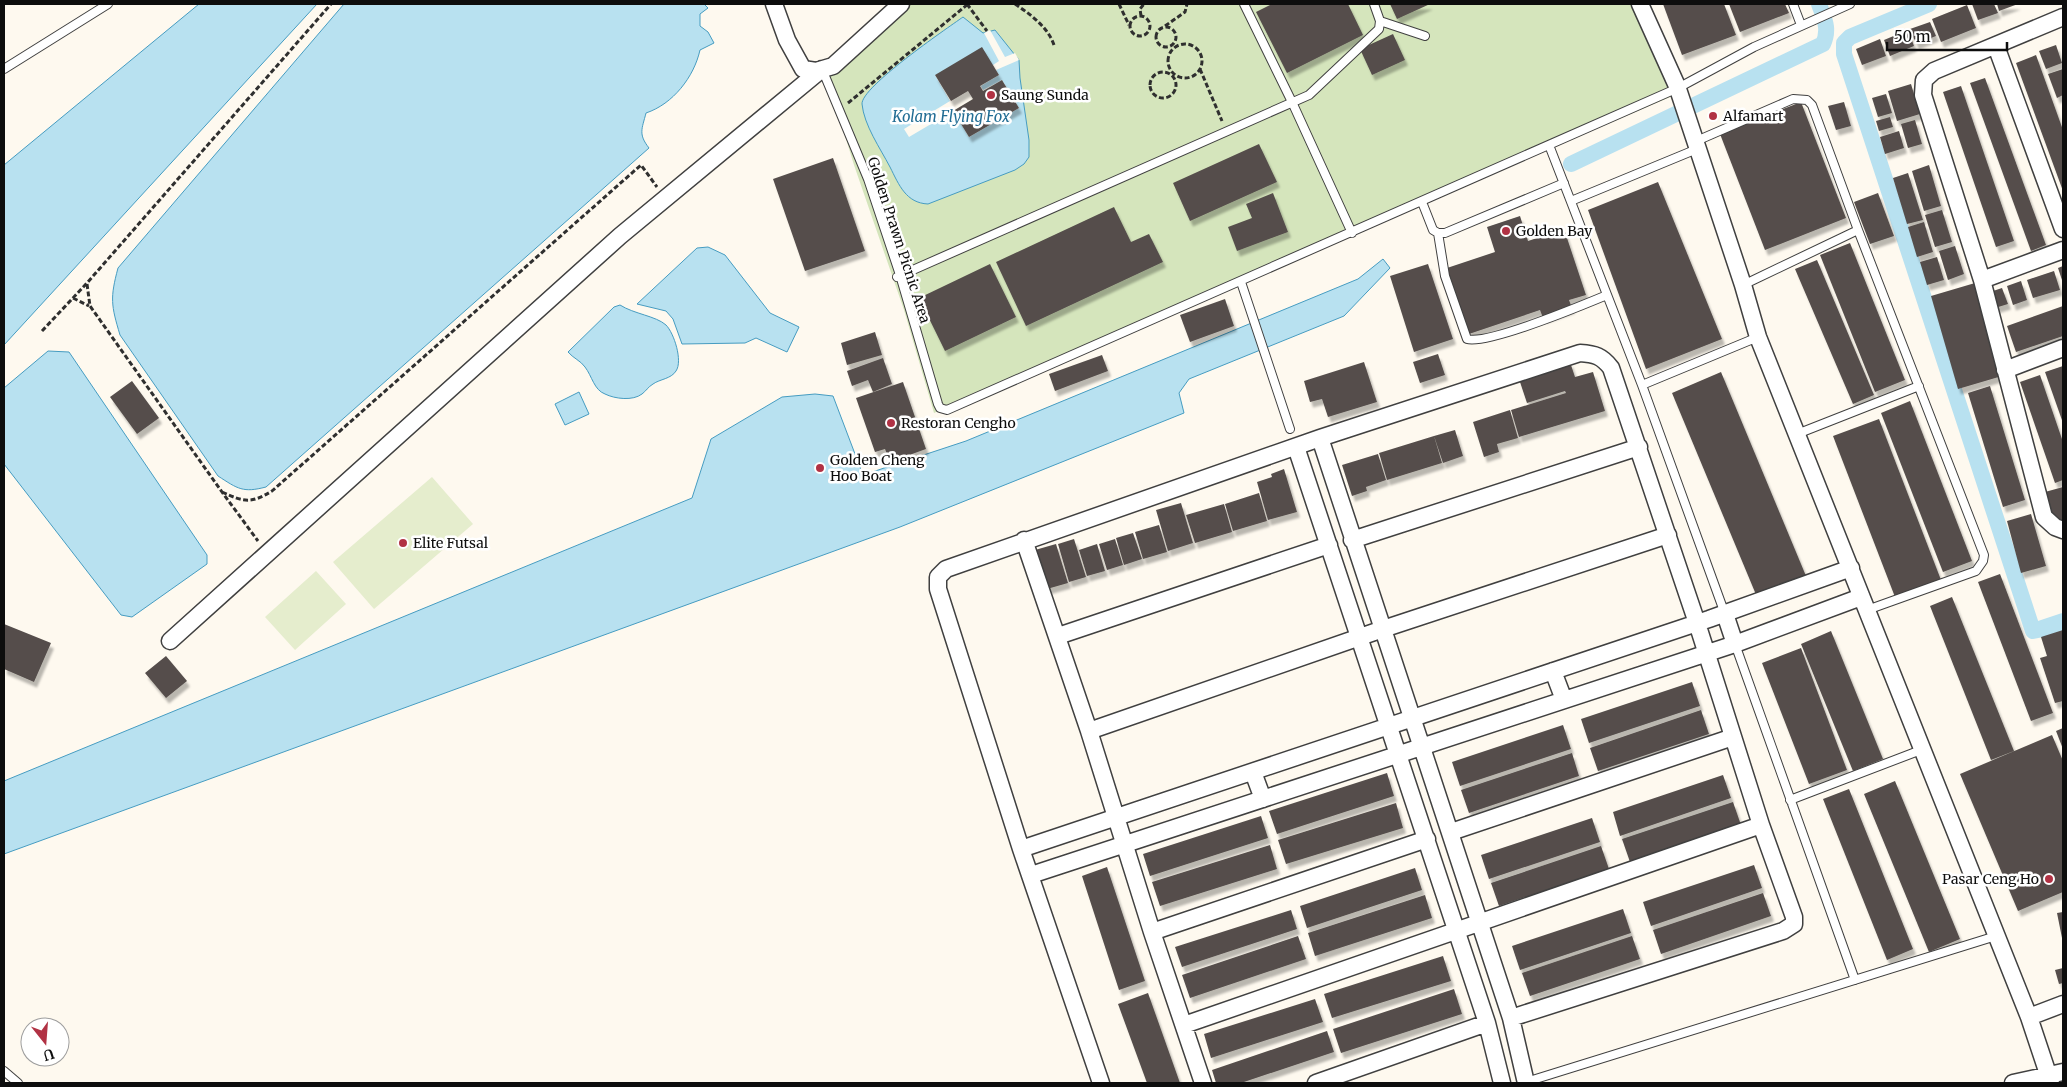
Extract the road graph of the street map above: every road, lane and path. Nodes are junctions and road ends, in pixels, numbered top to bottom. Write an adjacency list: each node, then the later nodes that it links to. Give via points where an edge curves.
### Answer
1 (108, 4): 30 (lane)
2 (331, 4): 52 (path)
3 (774, 4): 29 (street, via 787,40 803,69 812,71)
4 (902, 4): 29 (street)
5 (967, 4): 22 (path); 36 (path)
6 (1015, 4): 26 (path, via 1043,27)
7 (1119, 4): 20 (path)
8 (1144, 4): 15 (path, via 1140,9)
9 (1187, 4): 21 (path, via 1185,12)
10 (1244, 4): 35 (lane)
11 (1374, 4): 17 (lane)
12 (1640, 4): 34 (street)
13 (1793, 4): 19 (lane)
14 (1850, 4): 19 (lane)
15 (1141, 16): 18 (path); 20 (path, via 1132,20)
16 (2063, 17): 27 (street)
17 (1380, 21): 23 (lane); 35 (lane, via 1379,29 1353,54 1309,94)
18 (1150, 23): 20 (path, via 1149,32 1140,37 1134,35); 24 (path)
19 (1803, 24): 34 (lane, via 1754,47)
20 (1130, 26)
21 (1162, 28): 24 (path); 25 (path, via 1174,31)
22 (987, 31)
23 (1425, 36)
24 (1157, 41): 25 (path, via 1164,46)
25 (1173, 43): 28 (path)
26 (1054, 45)
27 (1996, 46): 44 (street); 50 (street, via 1934,71 1924,80 1924,95)
28 (1169, 54): 31 (path, via 1181,44 1192,45 1201,58); 33 (path, via 1170,71)
29 (828, 67): 36 (lane, Golden Prawn Picnic Area); 41 (street)
30 (4, 68)
31 (1200, 69): 33 (path, via 1191,77); 37 (path)
32 (1168, 73): 32 (path, via 1175,78 1175,91 1169,97 1156,97 1150,86 1152,78); 33 (path)
33 (1180, 77)
34 (1680, 95): 38 (street); 39 (lane)
35 (1292, 102): 37 (lane); 47 (lane)
36 (840, 109): 49 (lane, Golden Prawn Picnic Area, via 868,179)
37 (1226, 131): 49 (lane)
38 (1694, 141): 43 (lane); 45 (lane, via 1793,99 1808,100); 53 (street)
39 (1549, 145): 40 (lane); 42 (lane)
40 (1564, 183): 43 (lane); 46 (lane, via 1445,233)
41 (665, 198): 68 (path, via 641,165 272,491 260,499 243,502); 74 (street)
42 (1422, 202): 46 (lane, via 1432,230); 47 (lane)
43 (1571, 202): 54 (lane)
44 (2063, 229)
45 (1858, 230): 53 (lane); 62 (lane)
46 (1438, 233): 54 (lane, via 1445,276 1467,339 1481,339 1513,330)
47 (1352, 234): 51 (lane)
48 (2063, 250): 50 (street)
49 (897, 276): 51 (lane, Golden Prawn Picnic Area, via 942,410 953,409)
50 (1982, 280): 60 (street)
51 (1241, 282): 63 (lane)
52 (86, 283): 55 (path); 56 (path)
53 (1743, 285): 58 (street)
54 (1608, 295): 61 (lane)
55 (73, 298): 56 (path); 57 (path)
56 (90, 306): 68 (path)
57 (42, 331)
58 (1758, 337): 61 (lane); 64 (street)
59 (2063, 348): 60 (street)
60 (2005, 370): 69 (street, via 2044,517)
61 (1642, 385): 77 (lane)
62 (1919, 386): 64 (lane); 76 (lane, via 1984,555 1983,561 1976,571)
63 (1290, 429)
64 (1797, 434): 75 (street)
65 (1320, 438): 66 (street); 67 (street, via 1580,353 1595,354 1611,368); 72 (street)
66 (1296, 447): 71 (street); 73 (street)
67 (1639, 447): 70 (street); 72 (street)
68 (222, 492): 74 (path)
69 (2063, 530)
70 (1668, 535): 78 (street); 79 (street)
71 (1024, 540): 80 (street); 102 (street, via 946,569 938,576 938,589)
72 (1352, 540): 79 (street)
73 (1330, 545): 80 (street); 81 (street)
74 (266, 554): 82 (street)
75 (1851, 568): 76 (street); 77 (street)
76 (1864, 604): 83 (street); 92 (street)
77 (1725, 614): 78 (street); 83 (street)
78 (1697, 623): 84 (street); 85 (street)
79 (1383, 629): 81 (street); 87 (street)
80 (1058, 636): 89 (street)
81 (1361, 638): 88 (street); 89 (street)
82 (170, 641)
83 (1735, 644): 84 (street); 96 (lane)
84 (1706, 654): 86 (street); 90 (street)
85 (1553, 671): 86 (street); 87 (street)
86 (1564, 700): 91 (street)
87 (1412, 717): 88 (street); 91 (street)
88 (1390, 726): 93 (street); 94 (street)
89 (1089, 731): 97 (street)
90 (1733, 737): 98 (street); 99 (street)
91 (1422, 746): 93 (street); 99 (street)
92 (1921, 750): 96 (lane); 107 (street)
93 (1400, 754): 95 (street); 100 (street)
94 (1253, 772): 95 (street); 97 (street)
95 (1263, 799): 101 (street)
96 (1790, 800): 108 (lane)
97 (1116, 817): 101 (street); 102 (street)
98 (1761, 825): 104 (street); 111 (street, via 1794,918 1791,927)
99 (1451, 832): 104 (street)
100 (1427, 839): 105 (street); 106 (street)
101 (1124, 845): 103 (street); 106 (street)
102 (1021, 849): 103 (street)
103 (1031, 875): 117 (street)
104 (1481, 922): 105 (street); 111 (street)
105 (1457, 929): 112 (street); 113 (street)
106 (1152, 932): 113 (street)
107 (1996, 936): 108 (lane); 110 (street)
108 (1855, 980): 121 (lane)
109 (2063, 1004): 110 (street)
110 (2029, 1017): 115 (street)
111 (1511, 1018): 121 (street)
112 (1487, 1023): 119 (street); 120 (street)
113 (1184, 1025): 118 (street)
114 (4, 1071): 116 (lane)
115 (2055, 1077): 122 (street)
116 (18, 1083)
117 (1101, 1083)
118 (1203, 1083)
119 (1316, 1083)
120 (1502, 1083)
121 (1525, 1083)
122 (2013, 1083)

